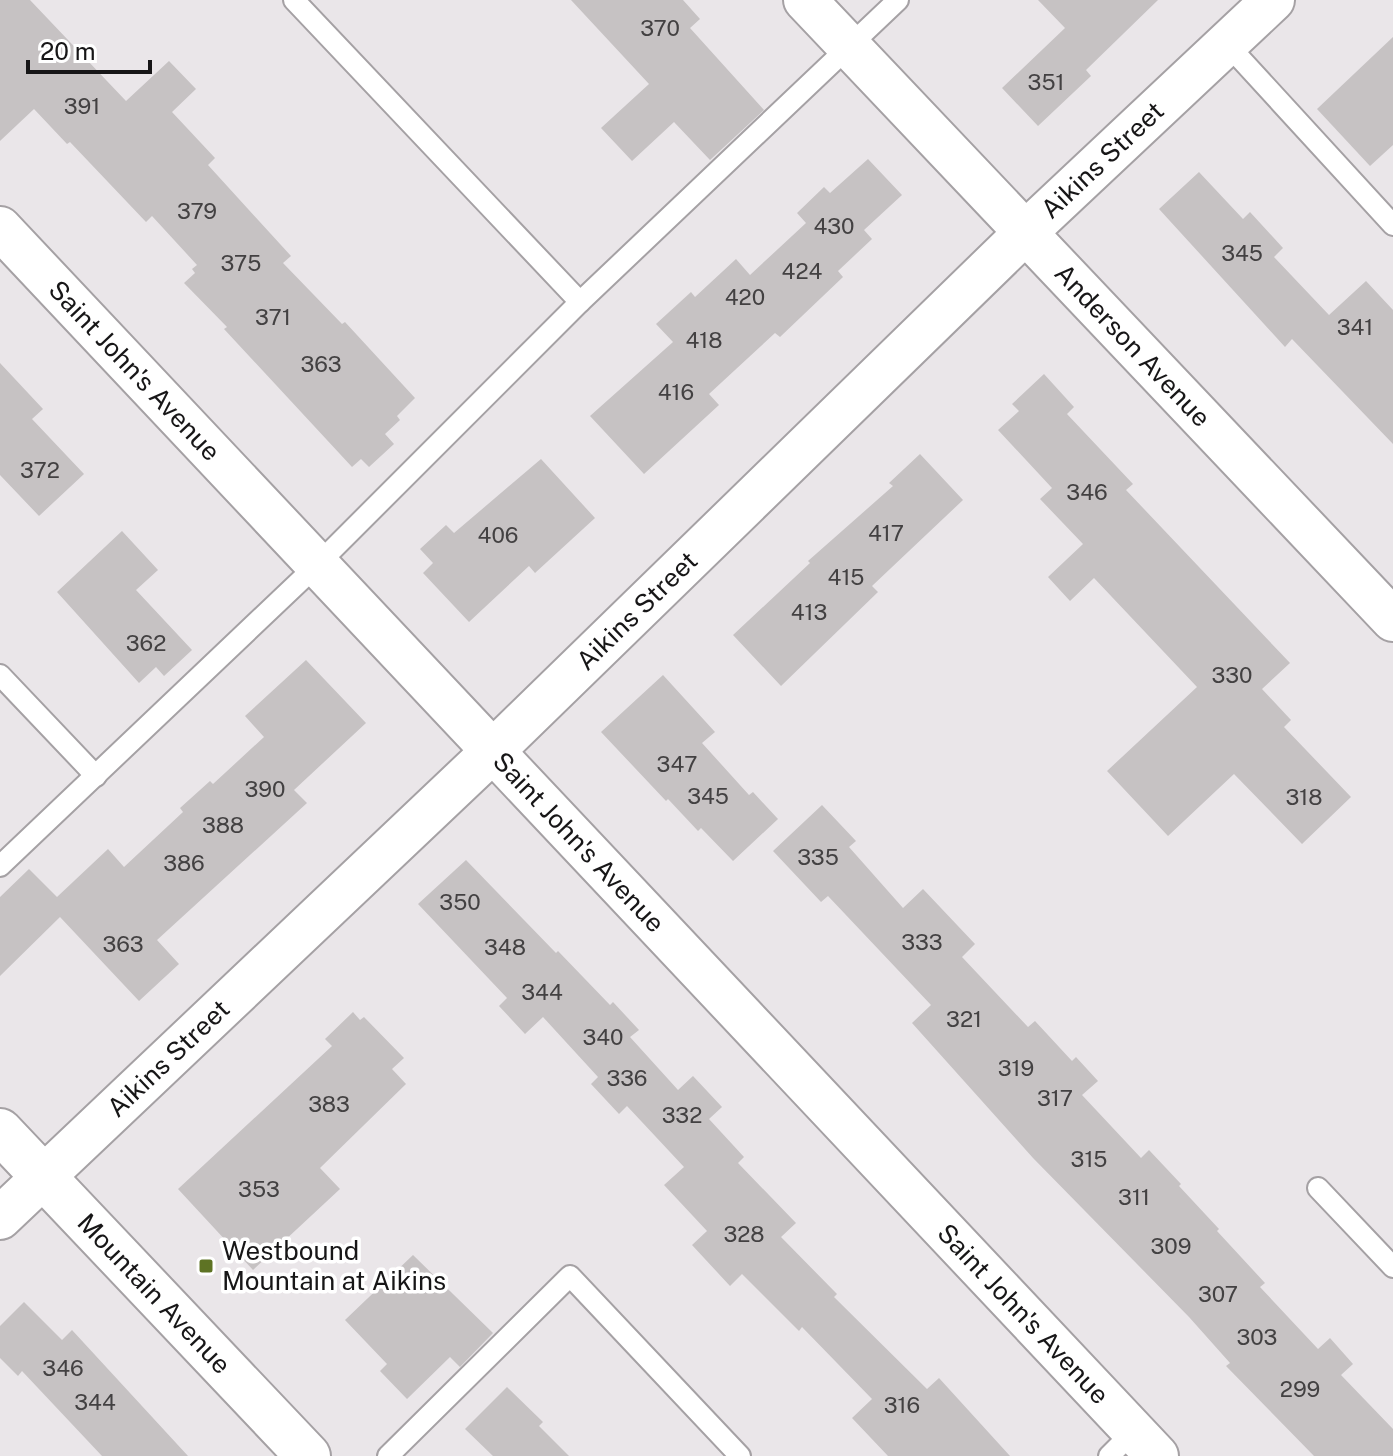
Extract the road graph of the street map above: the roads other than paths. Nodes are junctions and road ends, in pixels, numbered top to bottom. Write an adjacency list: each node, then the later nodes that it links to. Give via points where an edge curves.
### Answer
1 (294, 0): 10 (lane)
2 (805, 0): 6 (street, Anderson Avenue)
3 (898, 0): 6 (lane)
4 (1273, 0): 5 (street, Aikins Street)
5 (1227, 44): 7 (lane); 9 (street, Aikins Street)
6 (849, 46): 9 (street, Anderson Avenue); 10 (lane)
7 (1393, 225)
8 (0, 228): 11 (street, Saint John's Avenue)
9 (1026, 232): 12 (street, Anderson Avenue); 14 (street, Aikins Street)
10 (580, 302): 11 (lane)
11 (318, 564): 14 (street, Saint John's Avenue); 15 (lane)
12 (1393, 620)
13 (0, 675): 15 (lane)
14 (494, 750): 18 (street, Aikins Street); 22 (street, Saint John's Avenue)
15 (96, 776): 16 (lane)
16 (0, 866)
17 (0, 1131): 18 (main road, Mountain Avenue)
18 (42, 1176): 20 (street, Aikins Street); 23 (main road, Mountain Avenue)
19 (1318, 1188): 21 (lane)
20 (0, 1218)
21 (1393, 1267)
22 (1133, 1448)
23 (308, 1456)
24 (388, 1456): 25 (lane, via 570,1276)
25 (740, 1456)

